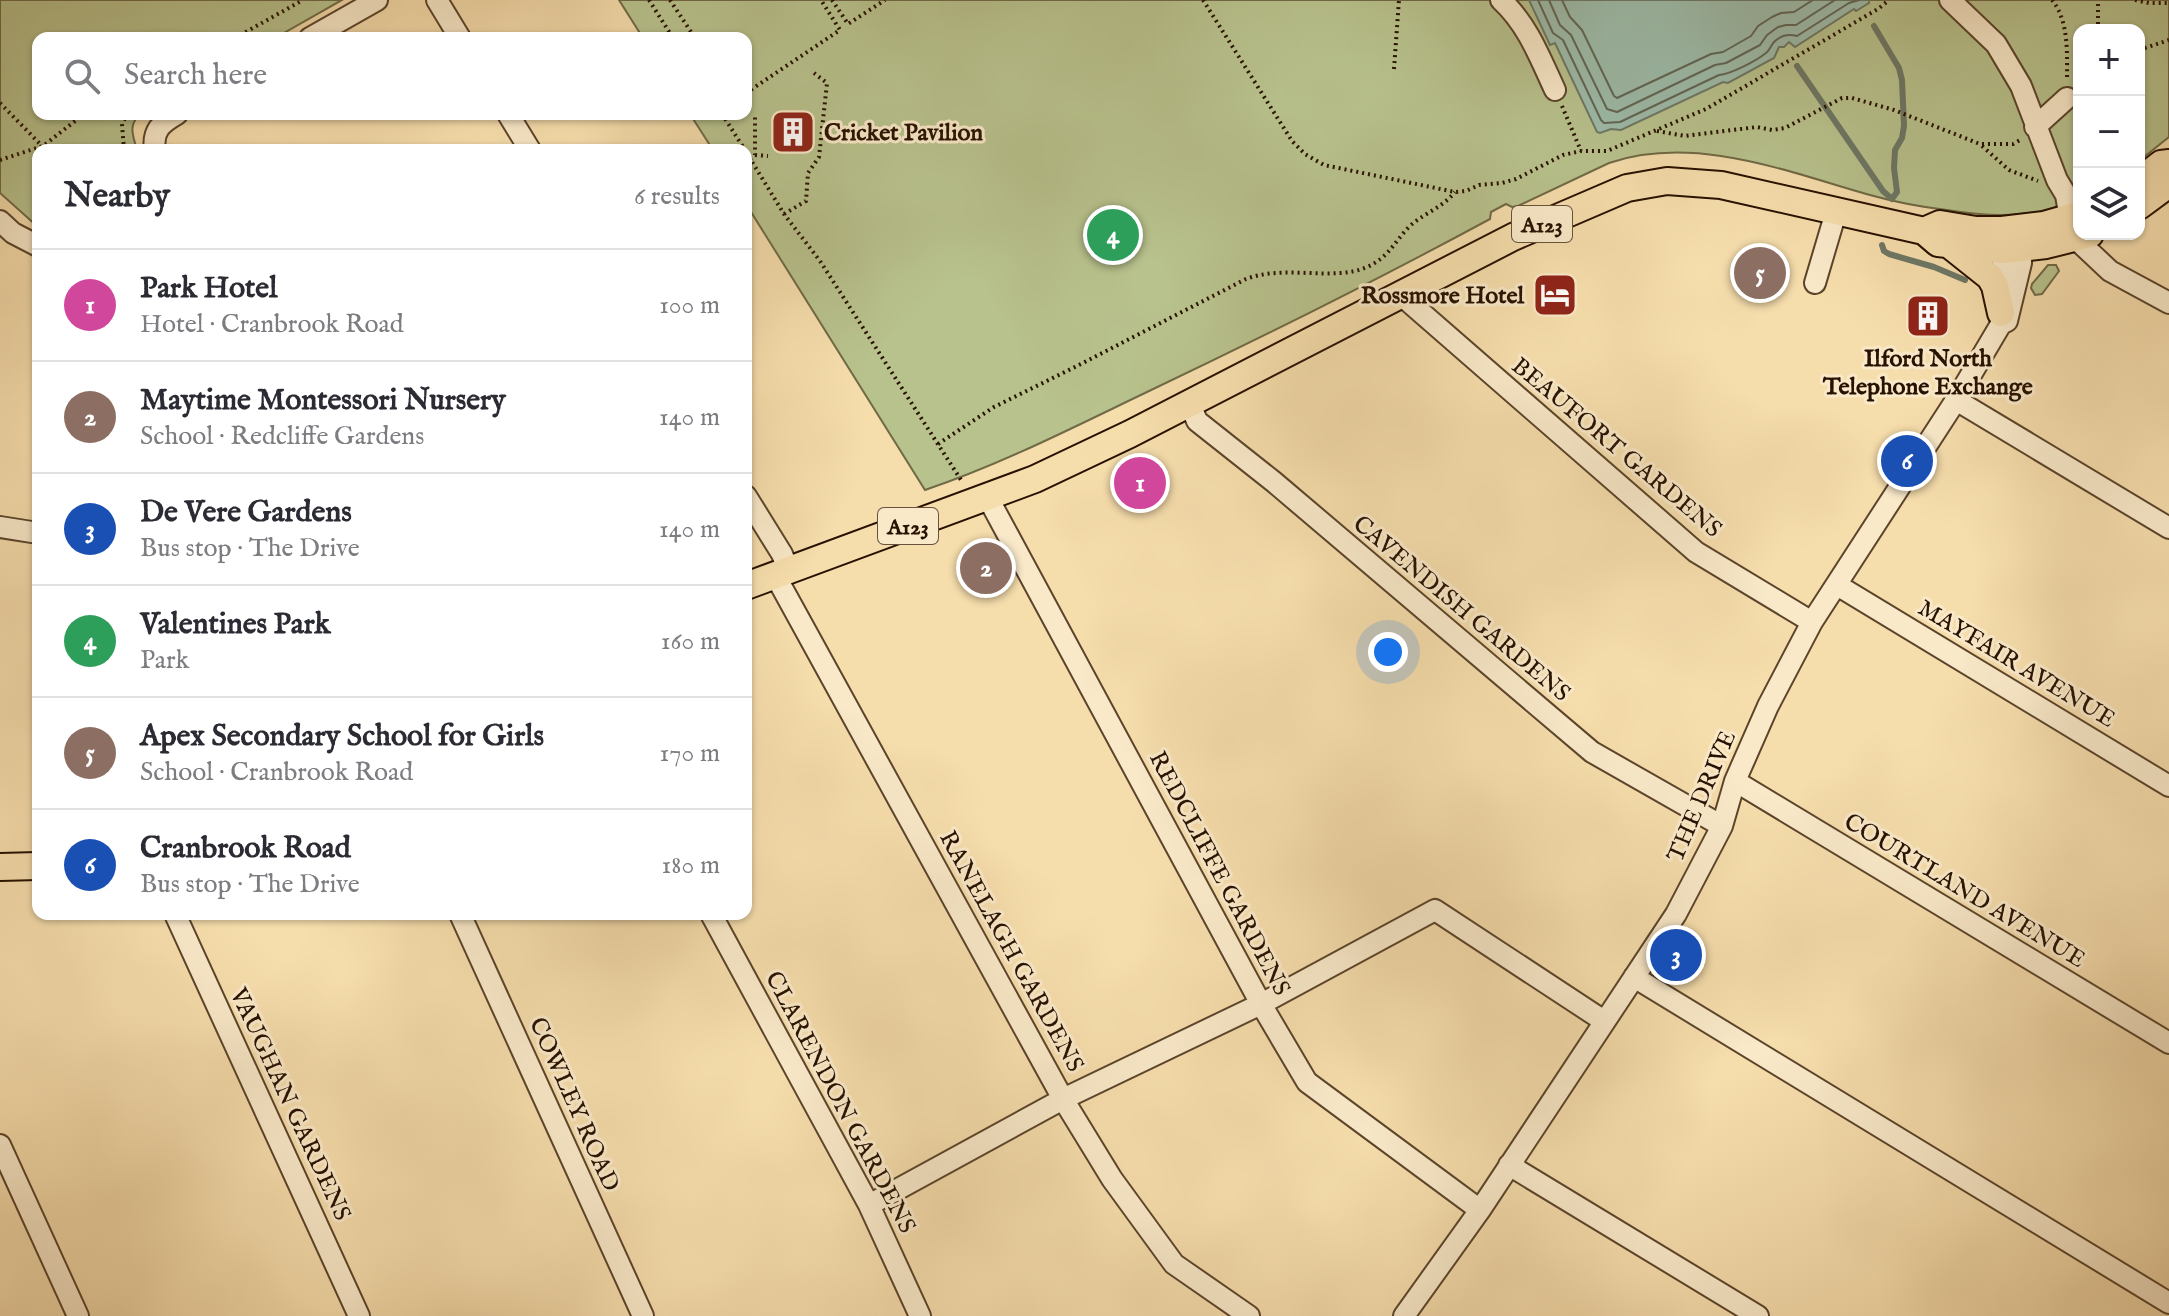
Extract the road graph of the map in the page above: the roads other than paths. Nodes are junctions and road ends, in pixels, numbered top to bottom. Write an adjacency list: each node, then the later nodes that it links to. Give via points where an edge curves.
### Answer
1 (377, 0): 5 (street)
2 (437, 0): 6 (street)
3 (1501, 0): 7 (street, via 1527,30)
4 (1950, 0): 11 (street, via 1996,44 2021,86)
5 (321, 32)
6 (456, 32)
7 (1555, 90)
8 (2067, 98): 11 (street)
9 (166, 120): 12 (street, via 156,130)
10 (512, 120): 13 (street)
11 (2035, 127): 19 (street)
12 (154, 144)
13 (526, 144)
14 (2169, 163): 15 (main road)
15 (2145, 176)
16 (2169, 184): 17 (main road)
17 (2145, 202)
18 (1836, 212): 22 (main road, A123); 27 (street); 28 (main road, A123, via 1721,185 1667,181 1627,188 1513,237)
19 (2073, 214)
20 (0, 221): 25 (street)
21 (2073, 228): 23 (main road, A123)
22 (1924, 231): 23 (main road, A123, via 1940,224); 26 (main road, A123)
23 (2013, 239): 26 (main road, A123); 30 (street, THE DRIVE)
24 (2087, 240): 29 (street, via 2110,271)
25 (32, 243)
26 (1949, 245): 30 (main road, via 1990,277)
27 (1815, 283)
28 (1401, 295): 32 (main road, A123); 41 (street, BEAUFORT GARDENS, via 1696,552)
29 (2169, 303)
30 (2001, 319): 31 (street, THE DRIVE)
31 (1956, 400): 36 (street); 40 (street, THE DRIVE)
32 (1190, 404): 33 (main road, A123); 44 (street, CAVENDISH GARDENS, via 1197,421 1592,752)
33 (988, 498): 38 (main road, A123); 51 (street, REDCLIFFE GARDENS)
34 (752, 506): 38 (street, RANELAGH GARDENS, via 782,554)
35 (0, 527): 37 (street)
36 (2169, 528)
37 (32, 532)
38 (782, 572): 39 (main road, A123); 54 (street, RANELAGH GARDENS)
39 (752, 584)
40 (1837, 585): 41 (street, THE DRIVE); 43 (street, MAYFAIR AVENUE)
41 (1812, 622): 42 (street, THE DRIVE)
42 (1735, 781): 44 (street, THE DRIVE); 53 (street, COURTLAND AVENUE)
43 (2169, 786)
44 (1722, 826): 50 (street, THE DRIVE, via 1676,914)
45 (32, 866): 46 (main road)
46 (0, 867)
47 (178, 920): 61 (street, VAUGHAN GARDENS)
48 (463, 920): 62 (street, COWLEY ROAD)
49 (714, 920): 57 (street, CLARENDON GARDENS)
50 (1634, 977): 52 (street, THE DRIVE); 59 (street)
51 (1261, 1004): 52 (street, via 1435,910); 54 (street); 58 (street, REDCLIFFE GARDENS, via 1307,1082)
52 (1604, 1021): 56 (street, THE DRIVE)
53 (2169, 1043)
54 (1063, 1099): 57 (street); 64 (street, RANELAGH GARDENS, via 1174,1264)
55 (1, 1151): 60 (street)
56 (1509, 1165): 58 (street, THE DRIVE); 66 (street)
57 (869, 1205): 63 (street, CLARENDON GARDENS)
58 (1480, 1210): 65 (street, THE DRIVE)
59 (2169, 1303)
60 (78, 1316)
61 (359, 1316)
62 (643, 1316)
63 (920, 1316)
64 (1249, 1316)
65 (1404, 1316)
66 (1758, 1316)

